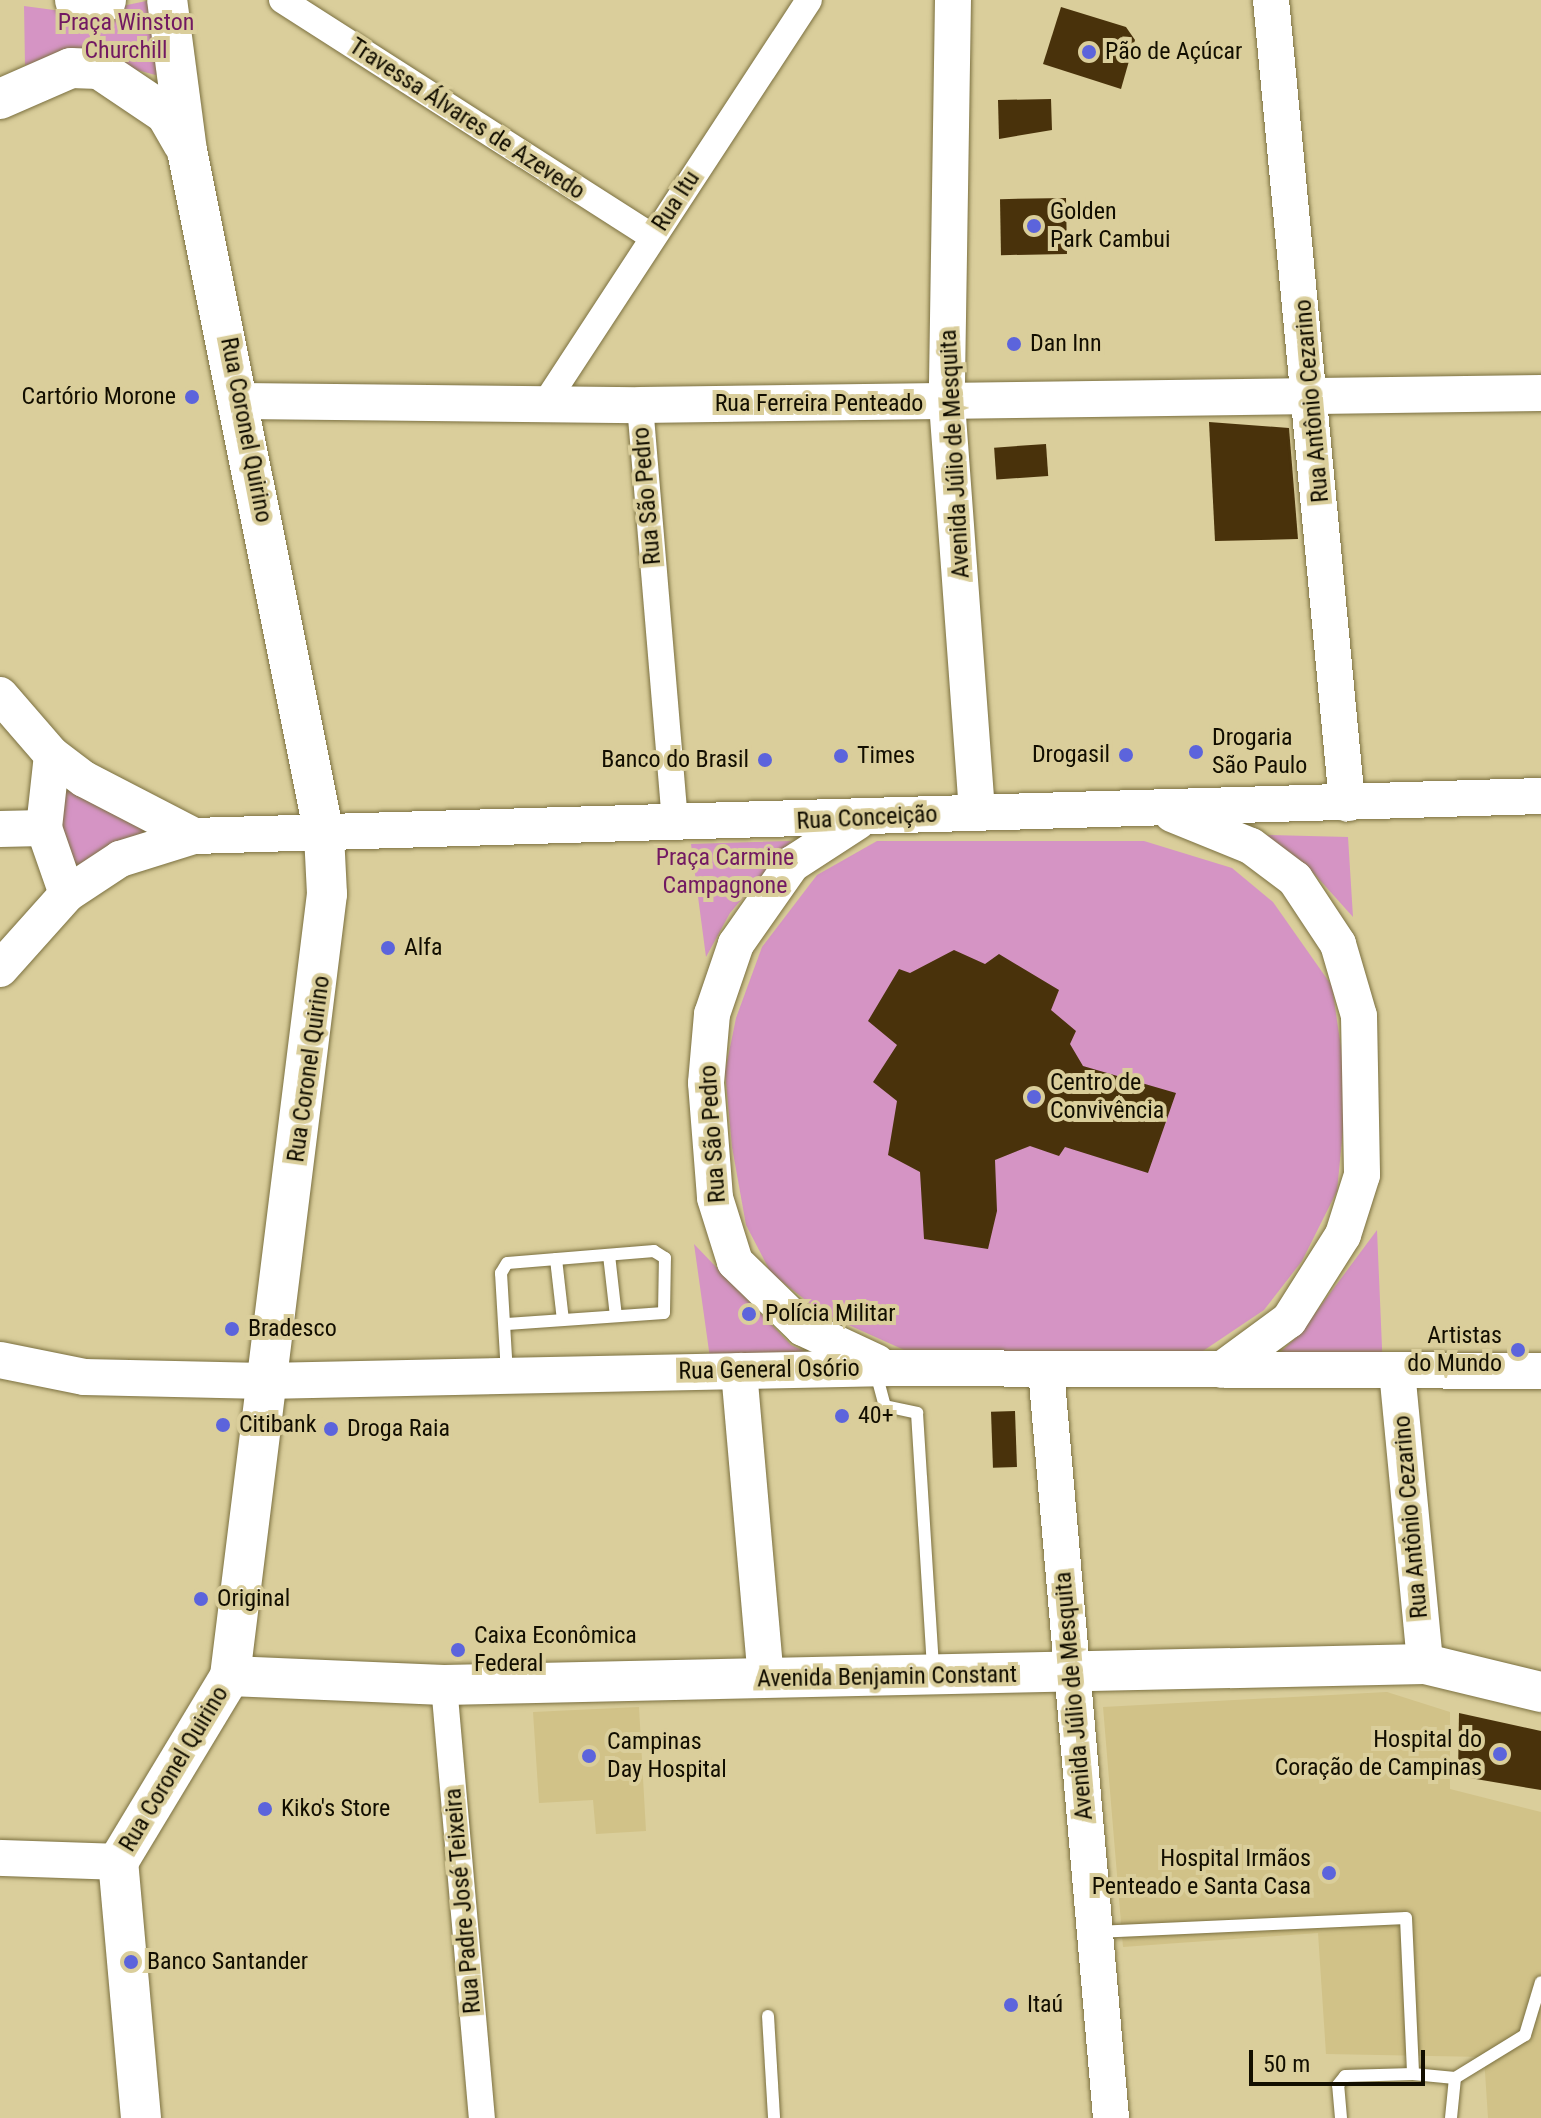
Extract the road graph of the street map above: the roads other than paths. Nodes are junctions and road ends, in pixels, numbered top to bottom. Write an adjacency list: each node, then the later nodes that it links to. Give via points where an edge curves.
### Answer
1 (77, 0): 2 (highway)
2 (104, 0)
3 (167, 0): 9 (main road, Rua Coronel Quirino)
4 (282, 0): 10 (street, Travessa Álvares de Azevedo)
5 (809, 0): 10 (street, Rua Itu)
6 (953, 0): 15 (main road, Avenida Júlio de Mesquita)
7 (1271, 0): 12 (main road, Rua Antônio Cezarino)
8 (0, 99): 9 (main road, via 71,68 99,69 166,114)
9 (187, 151): 13 (main road, Rua Coronel Quirino)
10 (652, 237): 14 (street, Rua Itu)
11 (1541, 393): 12 (main road, Rua Ferreira Penteado)
12 (1313, 397): 15 (main road, Rua Ferreira Penteado); 20 (main road, Rua Antônio Cezarino)
13 (241, 401): 14 (main road, Rua Ferreira Penteado); 27 (main road, Rua Coronel Quirino)
14 (546, 402): 16 (main road, Rua Ferreira Penteado)
15 (947, 403): 16 (main road, Rua Ferreira Penteado); 22 (main road, Avenida Júlio de Mesquita)
16 (640, 405): 24 (street, Rua São Pedro)
17 (0, 695): 18 (main road)
18 (52, 755): 25 (main road); 28 (main road)
19 (1541, 796): 20 (main road, Rua Conceição)
20 (1347, 803): 21 (main road, Rua Conceição)
21 (1149, 806): 22 (main road, Rua Conceição); 39 (main road, via 1213,827 1295,879 1338,944 1359,1016 1362,1175 1343,1235 1289,1320)
22 (977, 811): 23 (main road, Rua Conceição)
23 (858, 821): 24 (main road, Rua Conceição); 37 (main road, Rua São Pedro, via 792,864 736,944 712,1014 710,1153 722,1234 754,1287 803,1328)
24 (675, 825): 27 (main road, Rua Conceição)
25 (44, 828): 26 (main road); 29 (main road)
26 (0, 829)
27 (324, 834): 28 (main road, Rua Conceição); 44 (main road, Rua Coronel Quirino, via 325,951)
28 (194, 836): 29 (main road, via 120,859)
29 (67, 894): 30 (main road)
30 (0, 969)
31 (609, 1255): 32 (lane); 33 (lane); 33 (lane, via 654,1251 665,1258 667,1309)
32 (556, 1259): 34 (lane); 35 (lane, via 503,1267)
33 (616, 1316): 34 (lane)
34 (563, 1320): 35 (lane)
35 (507, 1324): 43 (lane)
36 (0, 1360): 44 (main road, Rua General Osório, via 84,1377)
37 (883, 1368): 38 (main road, Rua General Osório); 40 (main road, Rua General Osório); 48 (lane, via 885,1406 917,1413)
38 (1046, 1370): 39 (main road, Rua General Osório); 46 (main road, Avenida Júlio de Mesquita)
39 (1221, 1370): 41 (main road, Rua General Osório)
40 (739, 1371): 43 (main road, Rua General Osório); 49 (main road)
41 (1397, 1371): 42 (main road, Rua General Osório); 45 (main road, Rua Antônio Cezarino)
42 (1541, 1371)
43 (507, 1376): 44 (main road, Rua General Osório)
44 (265, 1381): 47 (main road, Rua Coronel Quirino)
45 (1425, 1664): 46 (main road, Avenida Benjamin Constant); 51 (main road, Avenida Benjamin Constant)
46 (1072, 1674): 48 (main road, Avenida Benjamin Constant); 54 (main road, Avenida Júlio de Mesquita)
47 (230, 1676): 50 (main road, Avenida Benjamin Constant); 53 (main road, Rua Coronel Quirino)
48 (933, 1676): 49 (main road, Avenida Benjamin Constant)
49 (766, 1679): 50 (main road, Avenida Benjamin Constant)
50 (444, 1685): 60 (street, Rua Padre José Teixeira)
51 (1541, 1692)
52 (0, 1858): 53 (main road)
53 (118, 1862): 59 (main road, Rua Coronel Quirino)
54 (1095, 1932): 57 (lane, via 1406,1918); 62 (main road, Avenida Júlio de Mesquita)
55 (1541, 1982): 58 (lane, via 1525,2035)
56 (768, 2016): 61 (lane)
57 (1413, 2074): 58 (lane); 63 (lane, via 1345,2076 1338,2085)
58 (1455, 2078): 64 (lane)
59 (141, 2118)
60 (482, 2118)
61 (774, 2118)
62 (1111, 2118)
63 (1341, 2118)
64 (1451, 2118)

